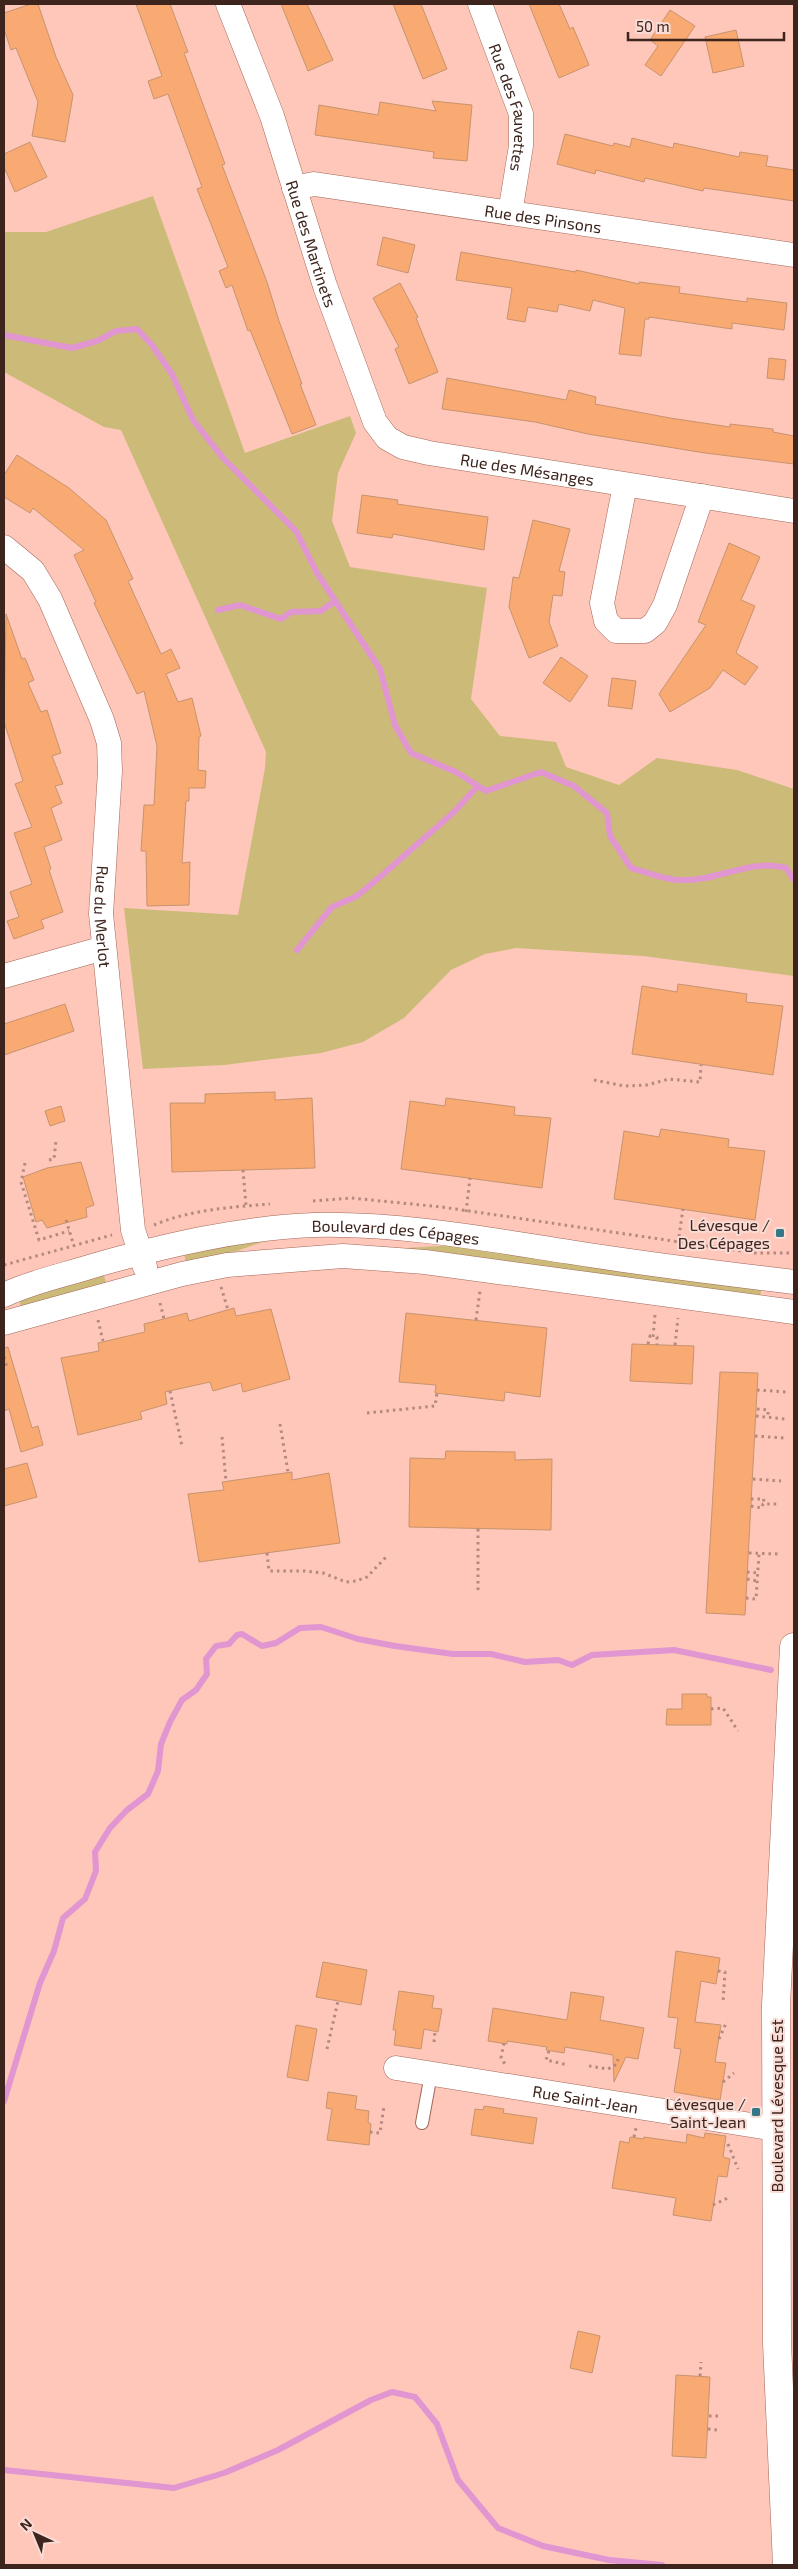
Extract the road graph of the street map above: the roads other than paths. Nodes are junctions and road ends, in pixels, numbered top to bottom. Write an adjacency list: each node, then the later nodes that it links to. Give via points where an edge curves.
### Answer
1 (228, 4): 3 (street, Rue des Martinets, via 272,116)
2 (480, 4): 4 (street, Rue des Fauvettes, via 521,114 521,146)
3 (294, 188): 4 (street, Rue des Pinsons, via 314,184); 6 (street, Rue des Martinets, via 325,286 375,422 387,438 402,447)
4 (510, 213): 5 (street, Rue des Pinsons)
5 (794, 255)
6 (429, 453): 7 (street, Rue des Mésanges)
7 (625, 485): 8 (street, Rue des Mésanges); 8 (street, via 602,603 606,621 616,630 628,633 645,631 655,623 665,605)
8 (702, 496): 9 (street, Rue des Mésanges)
9 (794, 510)
10 (4, 547): 11 (street, Rue du Merlot, via 33,571 50,599 102,720 109,744 101,914)
11 (104, 948): 12 (street); 13 (street, Rue du Merlot, via 133,1230)
12 (4, 976)
13 (140, 1252): 14 (street, Boulevard des Cépages, via 251,1231 347,1225 433,1232 665,1267); 15 (street, Rue du Merlot); 16 (street, Boulevard des Cépages)
14 (794, 1282)
15 (154, 1290): 17 (street, Boulevard des Cépages, via 227,1265 265,1260 377,1257); 18 (street, Boulevard des Cépages)
16 (4, 1295)
17 (794, 1312)
18 (4, 1323)
19 (794, 1648): 23 (street, Boulevard Lévesque Est, via 776,2005)
20 (396, 2068): 21 (street, Rue Saint-Jean)
21 (431, 2074): 22 (lane); 23 (street, Rue Saint-Jean)
22 (422, 2123)
23 (776, 2129): 24 (street, Boulevard Lévesque Est, via 777,2343)
24 (787, 2565)

